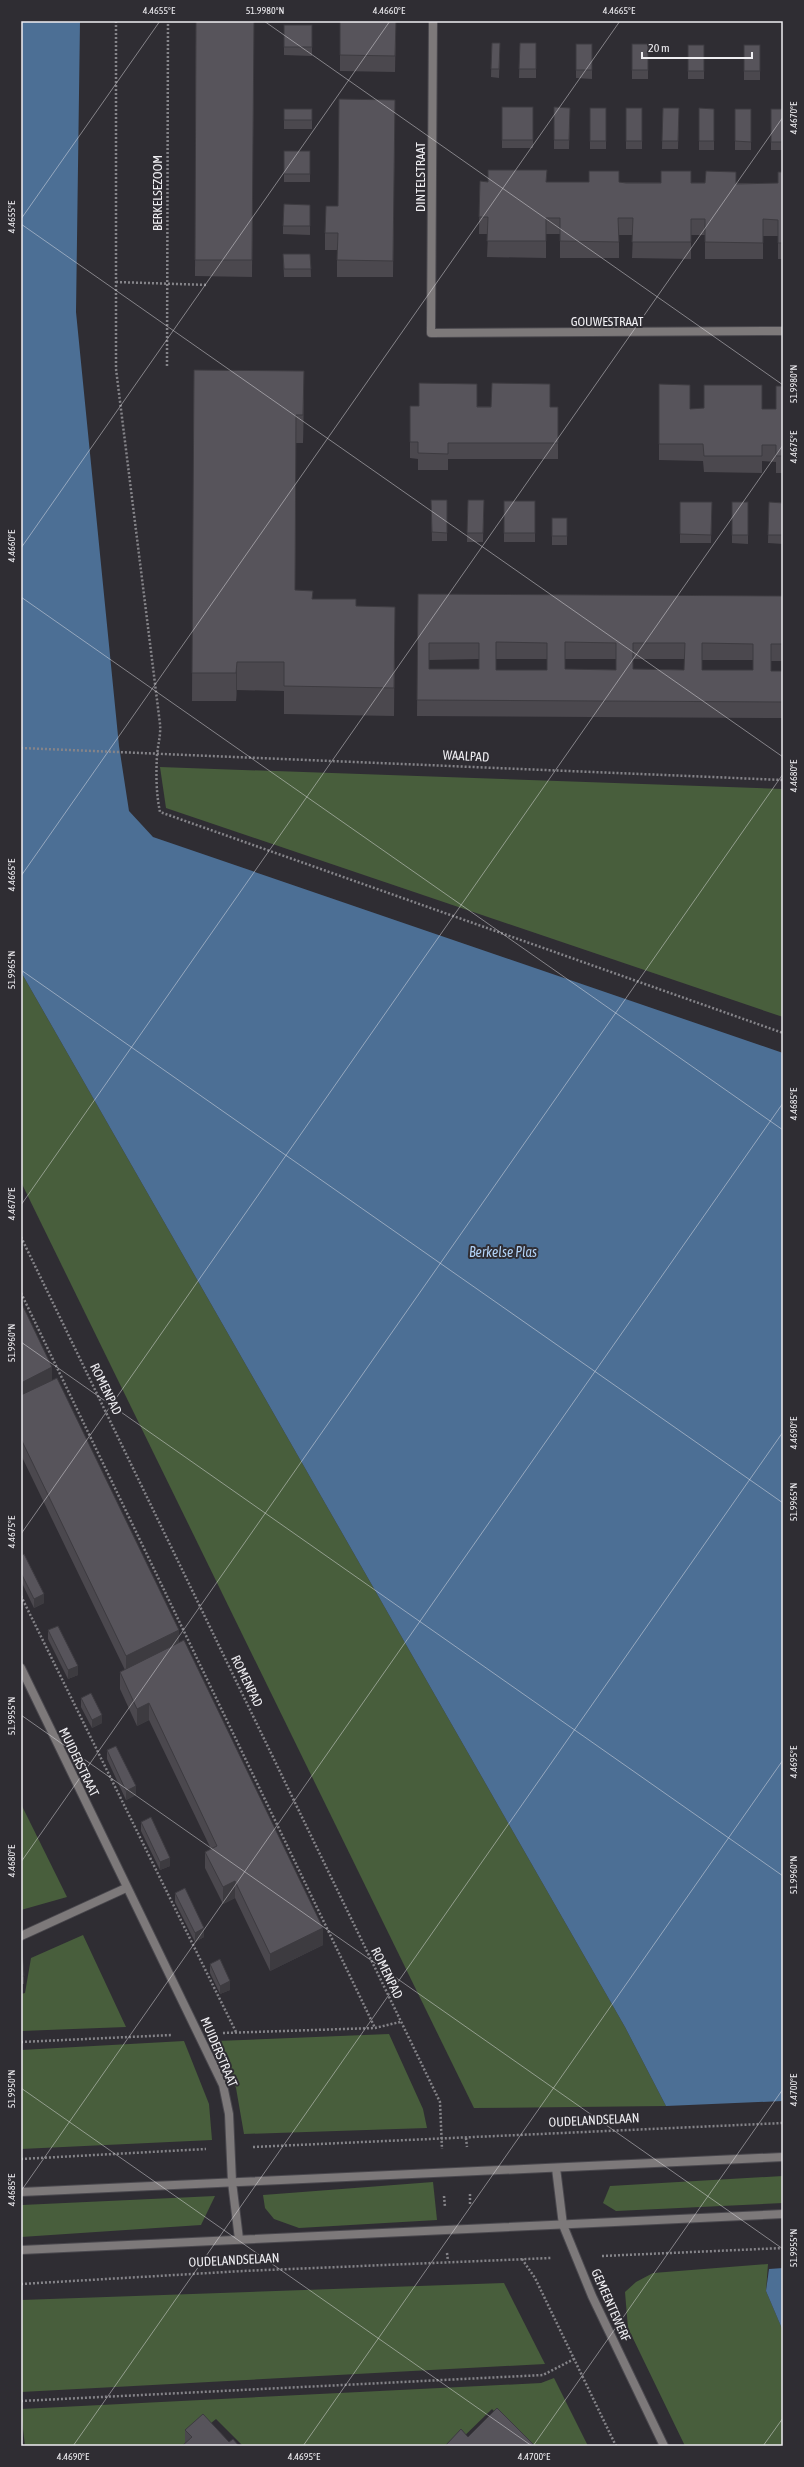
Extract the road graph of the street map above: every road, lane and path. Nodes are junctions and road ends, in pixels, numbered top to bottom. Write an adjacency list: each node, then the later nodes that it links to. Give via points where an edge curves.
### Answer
1 (116, 21): 4 (path)
2 (168, 21): 5 (path, BERKELSEZOOM)
3 (433, 21): 8 (street, DINTELSTRAAT)
4 (116, 282): 5 (path); 11 (path, via 116,369 160,731)
5 (166, 284): 6 (path); 9 (path, BERKELSEZOOM)
6 (208, 285)
7 (783, 331): 8 (street, GOUWESTRAAT)
8 (431, 332)
9 (167, 366)
10 (21, 748): 11 (path, WAALPAD)
11 (157, 753): 12 (path, WAALPAD); 13 (path, via 156,792 160,812)
12 (783, 780)
13 (783, 1033)
14 (21, 1236): 23 (path, ROMENPAD, via 440,2102)
15 (21, 1293): 20 (path)
16 (21, 1596): 21 (path)
17 (21, 1668): 18 (street, MUIDERSTRAAT)
18 (126, 1888): 19 (street); 29 (street, MUIDERSTRAAT, via 200,2034 222,2085 229,2114)
19 (21, 1936)
20 (375, 2028)
21 (236, 2032)
22 (783, 2123): 24 (path, OUDELANDSELAAN)
23 (442, 2137): 24 (path, OUDELANDSELAAN); 28 (path)
24 (466, 2138): 27 (path)
25 (783, 2157): 26 (street)
26 (556, 2168): 27 (street); 32 (street, GEMEENTEWERF)
27 (469, 2172): 28 (street); 33 (path)
28 (443, 2174): 29 (street); 34 (path)
29 (232, 2182): 30 (street); 35 (street, MUIDERSTRAAT)
30 (21, 2192)
31 (783, 2214): 32 (street, OUDELANDSELAAN)
32 (563, 2225): 33 (street, OUDELANDSELAAN); 38 (street, GEMEENTEWERF)
33 (471, 2229): 34 (street, OUDELANDSELAAN)
34 (446, 2230): 35 (street, OUDELANDSELAAN); 40 (path)
35 (239, 2239): 37 (street, OUDELANDSELAAN)
36 (783, 2248): 38 (path, OUDELANDSELAAN)
37 (21, 2250)
38 (576, 2257): 39 (path, OUDELANDSELAAN); 45 (street, GEMEENTEWERF)
39 (522, 2258): 40 (path, OUDELANDSELAAN); 42 (path, via 535,2278)
40 (448, 2261): 41 (path, OUDELANDSELAAN)
41 (21, 2284)
42 (574, 2359): 43 (path, via 543,2375); 44 (path)
43 (21, 2401)
44 (616, 2446)
45 (664, 2446)

